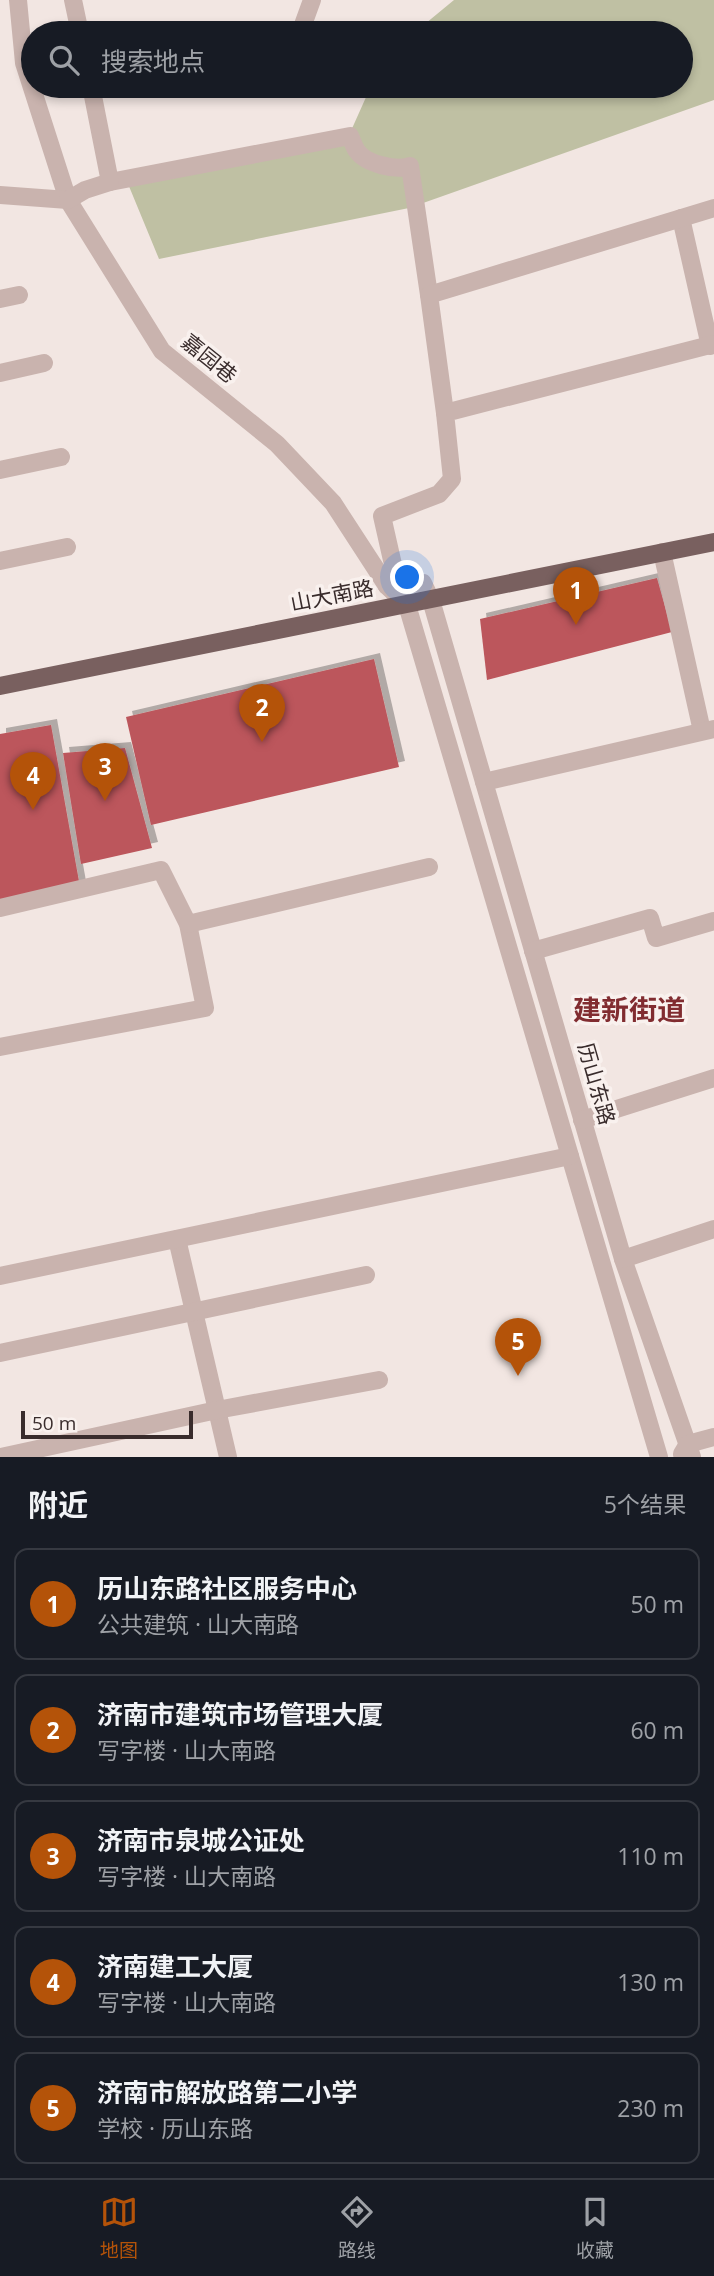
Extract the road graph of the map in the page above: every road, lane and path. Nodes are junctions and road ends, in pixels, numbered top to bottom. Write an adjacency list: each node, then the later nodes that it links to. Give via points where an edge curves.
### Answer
1 (18, 0): 6 (street, 嘉园巷)
2 (73, 0): 4 (street)
3 (312, 0): 5 (street)
4 (77, 21)
5 (304, 21)
6 (21, 32)
7 (35, 98): 11 (street, 嘉园巷)
8 (93, 98): 9 (street)
9 (110, 182): 11 (street); 15 (street, via 350,136 358,153 375,162 401,169 410,166)
10 (0, 195): 11 (street)
11 (68, 201): 27 (street, 嘉园巷, via 162,351 277,444 332,503)
12 (714, 208): 13 (street)
13 (681, 218): 15 (street); 17 (street)
14 (19, 295): 16 (street)
15 (429, 295): 20 (street)
16 (0, 299)
17 (712, 345): 20 (street)
18 (44, 363): 19 (street)
19 (0, 373)
20 (445, 413): 27 (street, via 452,478 439,495 382,516 394,569)
21 (61, 457): 22 (street)
22 (0, 470)
23 (714, 541): 25 (main road, 山大南路)
24 (67, 547): 26 (street)
25 (662, 552): 28 (main road, 山大南路); 31 (street)
26 (0, 561)
27 (387, 586): 28 (street, via 424,583); 29 (street, 嘉园巷)
28 (431, 600): 29 (main road, 山大南路); 32 (street, 历山东路)
29 (407, 605): 30 (main road, 山大南路); 41 (street)
30 (0, 686)
31 (708, 730): 32 (street)
32 (484, 782): 37 (street, 历山东路)
33 (429, 867): 36 (street)
34 (0, 908): 36 (street, via 161,870)
35 (714, 921): 37 (street, via 656,939 650,918)
36 (188, 924): 38 (street, via 205,1008)
37 (533, 951): 40 (street, 历山东路)
38 (0, 1047)
39 (714, 1078): 40 (street)
40 (582, 1120): 44 (street, 历山东路)
41 (570, 1156): 43 (street); 55 (street)
42 (714, 1229): 44 (street)
43 (177, 1239): 46 (street); 47 (street)
44 (623, 1259): 52 (street, 历山东路)
45 (366, 1275): 47 (street)
46 (0, 1276)
47 (194, 1311): 48 (street); 50 (street)
48 (0, 1353)
49 (379, 1380): 50 (street)
50 (217, 1410): 53 (street); 54 (street)
51 (714, 1437): 52 (street)
52 (687, 1453)
53 (1, 1457)
54 (228, 1457)
55 (659, 1457)

